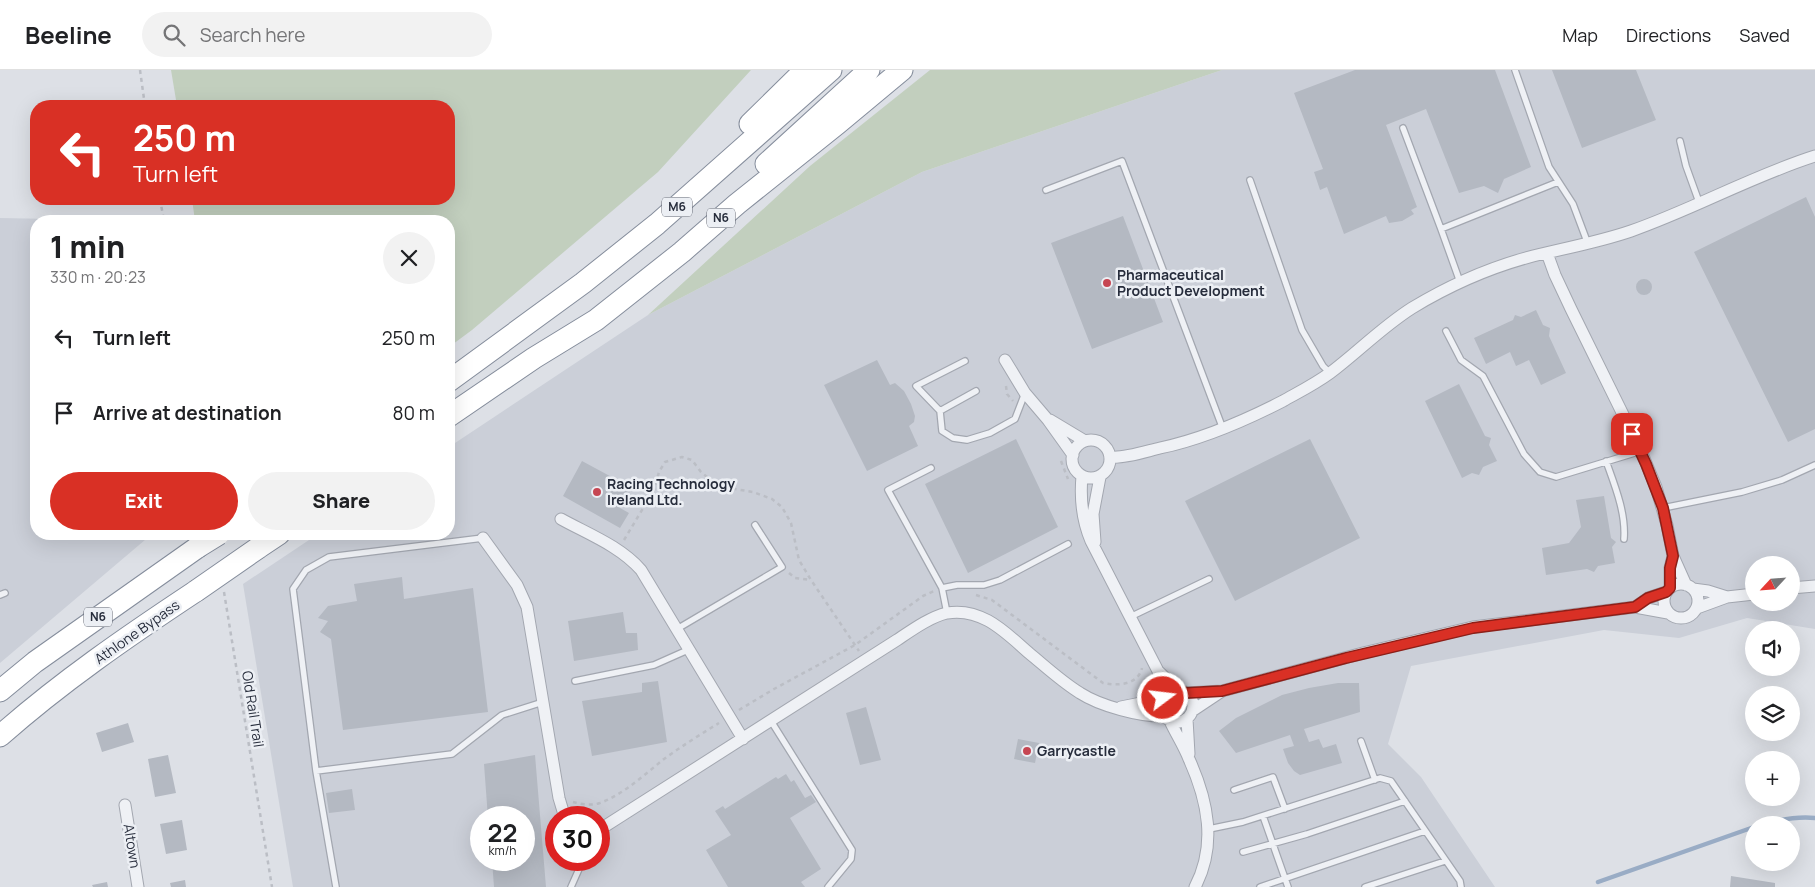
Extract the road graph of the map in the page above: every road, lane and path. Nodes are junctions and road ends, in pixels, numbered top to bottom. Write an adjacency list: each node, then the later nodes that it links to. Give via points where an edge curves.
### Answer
1 (140, 70): 7 (path)
2 (805, 70): 20 (highway, via 730,144)
3 (831, 70): 20 (highway, M6, via 657,224)
4 (869, 70): 21 (highway, M6, via 725,200)
5 (902, 70): 21 (highway, N6, via 596,320)
6 (1515, 70): 12 (lane, via 1549,167)
7 (144, 100)
8 (1403, 128): 15 (lane)
9 (1680, 141): 14 (lane)
10 (1815, 156): 14 (street)
11 (1250, 180): 24 (lane, via 1302,330)
12 (1558, 182): 15 (lane); 16 (lane, via 1573,204)
13 (1046, 190): 33 (lane, via 1122,161)
14 (1699, 202): 16 (street, via 1631,231)
15 (1442, 229): 18 (lane)
16 (1588, 244): 17 (street)
17 (1547, 253): 18 (street, via 1491,269); 35 (street, via 1571,310)
18 (1460, 282): 24 (street, via 1393,321)
19 (1446, 331): 39 (lane, via 1460,360 1483,376 1524,454 1540,472 1556,477)
20 (515, 334): 25 (highway)
21 (534, 358): 31 (highway, N6)
22 (1005, 360): 28 (street)
23 (965, 361): 30 (lane, via 916,386)
24 (1330, 373): 33 (street, via 1309,387)
25 (455, 377)
26 (1005, 383): 29 (path, via 1007,394)
27 (976, 391): 30 (lane)
28 (1025, 393): 29 (lane); 32 (street)
29 (1020, 407): 30 (lane, via 1015,419 967,440 953,438 942,431)
30 (940, 411)
31 (455, 412)
32 (1048, 420): 34 (street); 37 (street)
33 (1223, 429): 38 (street, via 1177,445)
34 (1085, 441): 37 (street); 38 (street, via 1098,442 1108,450)
35 (1640, 451): 39 (lane); 45 (street)
36 (1058, 455): 44 (path)
37 (1073, 455): 42 (street, via 1074,467)
38 (1110, 457): 43 (street, via 1108,468)
39 (1606, 462): 49 (lane, via 1619,498)
40 (1815, 465): 45 (lane, via 1782,480 1742,492)
41 (931, 468): 62 (lane, via 888,490)
42 (1082, 476): 43 (street); 53 (street, via 1084,522)
43 (1100, 476): 53 (street, via 1093,514)
44 (1069, 482)
45 (1663, 508): 55 (street)
46 (561, 519): 54 (street)
47 (755, 524): 56 (lane)
48 (483, 538): 84 (street, via 517,585 527,607); 94 (lane, via 329,557 306,570 293,589)
49 (1624, 539)
50 (210, 540): 80 (highway, N6, bridge, via 35,662)
51 (270, 540): 90 (highway, Athlone Bypass / N6, bridge, via 86,667)
52 (1068, 544): 62 (lane, via 984,586)
53 (1096, 549): 72 (street)
54 (618, 550): 58 (path, via 654,490 658,472 665,462 682,457 692,460 712,481 753,492 782,506 791,523 799,560); 73 (street, via 641,570)
55 (1673, 556): 60 (street); 64 (street)
56 (782, 567): 58 (path, via 795,578); 73 (lane)
57 (1209, 579): 72 (lane)
58 (811, 580): 74 (path)
59 (1815, 586): 61 (street)
60 (1690, 587): 64 (street, via 1679,584); 67 (street); 69 (street, via 1698,598)
61 (1800, 587)
62 (942, 588): 71 (lane); 74 (path, via 923,596)
63 (224, 590): 112 (path, Old Rail Trail)
64 (1668, 590): 68 (street); 70 (street, via 1664,602)
65 (968, 594): 77 (path, via 992,600 1103,683 1130,682 1136,679)
66 (1745, 595): 67 (street)
67 (1727, 597): 69 (street)
68 (1635, 607): 70 (street); 81 (street, via 1473,628)
69 (1697, 608): 70 (street, via 1684,618)
70 (1668, 613)
71 (947, 614): 76 (street, via 913,630); 85 (street, via 971,614 990,621 1081,694)
72 (1130, 617): 78 (street)
73 (677, 629): 75 (street)
74 (856, 645): 76 (path); 87 (path)
75 (690, 649): 79 (lane, via 654,665); 87 (street)
76 (866, 660): 89 (street)
77 (1143, 666)
78 (1158, 671): 82 (street); 83 (street)
79 (575, 681)
80 (0, 691)
81 (1222, 691): 82 (street); 86 (street)
82 (1182, 692): 83 (street, via 1168,692); 86 (street, via 1192,701)
83 (1162, 699): 85 (street); 88 (street, via 1160,706)
84 (543, 702): 94 (lane, via 502,715 452,754); 97 (street)
85 (1119, 708): 88 (street)
86 (1190, 715): 88 (street, via 1178,722); 93 (street)
87 (730, 716): 91 (street); 97 (path, via 598,804)
88 (1167, 719): 93 (street)
89 (771, 721): 91 (street); 115 (lane, via 852,850 851,859)
90 (0, 736)
91 (743, 739): 103 (street)
92 (1361, 741): 95 (lane)
93 (1189, 759): 104 (street, via 1204,800)
94 (316, 771): 113 (lane)
95 (1374, 780): 98 (lane, via 1391,781); 101 (lane)
96 (1234, 790): 101 (lane, via 1273,777)
97 (559, 798): 100 (street)
98 (1405, 801): 105 (lane); 106 (lane)
99 (125, 805): 111 (street, Altown)
100 (561, 806)
101 (1285, 809): 102 (lane)
102 (1263, 816): 104 (lane); 106 (lane)
103 (610, 823)
104 (1209, 829): 116 (street, via 1208,851)
105 (1425, 831): 108 (lane); 110 (lane)
106 (1273, 844): 107 (lane); 110 (lane)
107 (1243, 852)
108 (1445, 861): 119 (lane); 120 (lane)
109 (578, 871): 114 (lane)
110 (1285, 879): 117 (lane); 118 (lane)
111 (138, 887)
112 (272, 887)
113 (336, 887)
114 (570, 887)
115 (828, 887)
116 (1195, 887)
117 (1260, 887)
118 (1288, 887)
119 (1365, 887)
120 (1461, 887)

